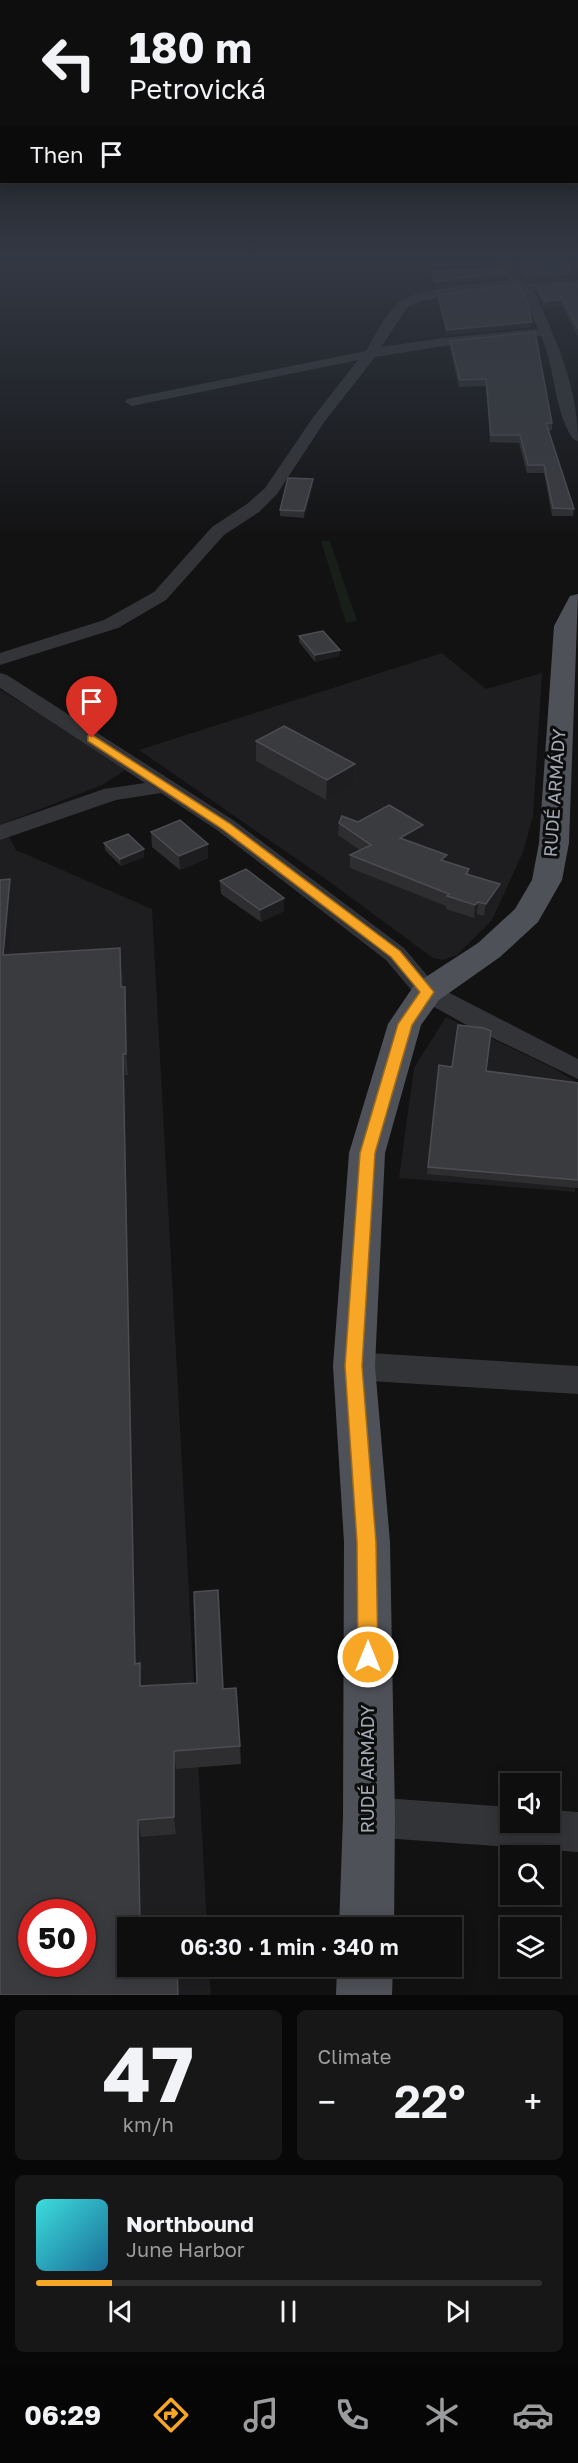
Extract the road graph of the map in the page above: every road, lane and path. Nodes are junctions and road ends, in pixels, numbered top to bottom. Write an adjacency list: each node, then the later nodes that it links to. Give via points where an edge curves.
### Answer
1 (383, 352): 3 (street)
2 (560, 352): 5 (street, via 571,421)
3 (371, 354): 4 (street); 7 (street, via 319,419 271,491 218,531 160,596 111,624)
4 (132, 402)
5 (578, 436)
6 (574, 618): 11 (main road, RUDÉ ARMÁDY, via 554,843 547,879 527,915 489,950)
7 (0, 659)
8 (0, 679): 9 (street)
9 (165, 786): 10 (street, via 112,794); 11 (street, via 225,825 395,954)
10 (0, 834)
11 (427, 992): 12 (street); 13 (main road, RUDÉ ARMÁDY, via 405,1024 367,1153)
12 (578, 1070)
13 (354, 1366): 14 (street); 15 (main road, RUDÉ ARMÁDY, via 367,1542)
14 (578, 1380)
15 (369, 1818): 16 (street); 17 (main road, RUDÉ ARMÁDY)
16 (578, 1832)
17 (366, 1917)
18 (365, 1977): 19 (main road)
19 (364, 1995)

